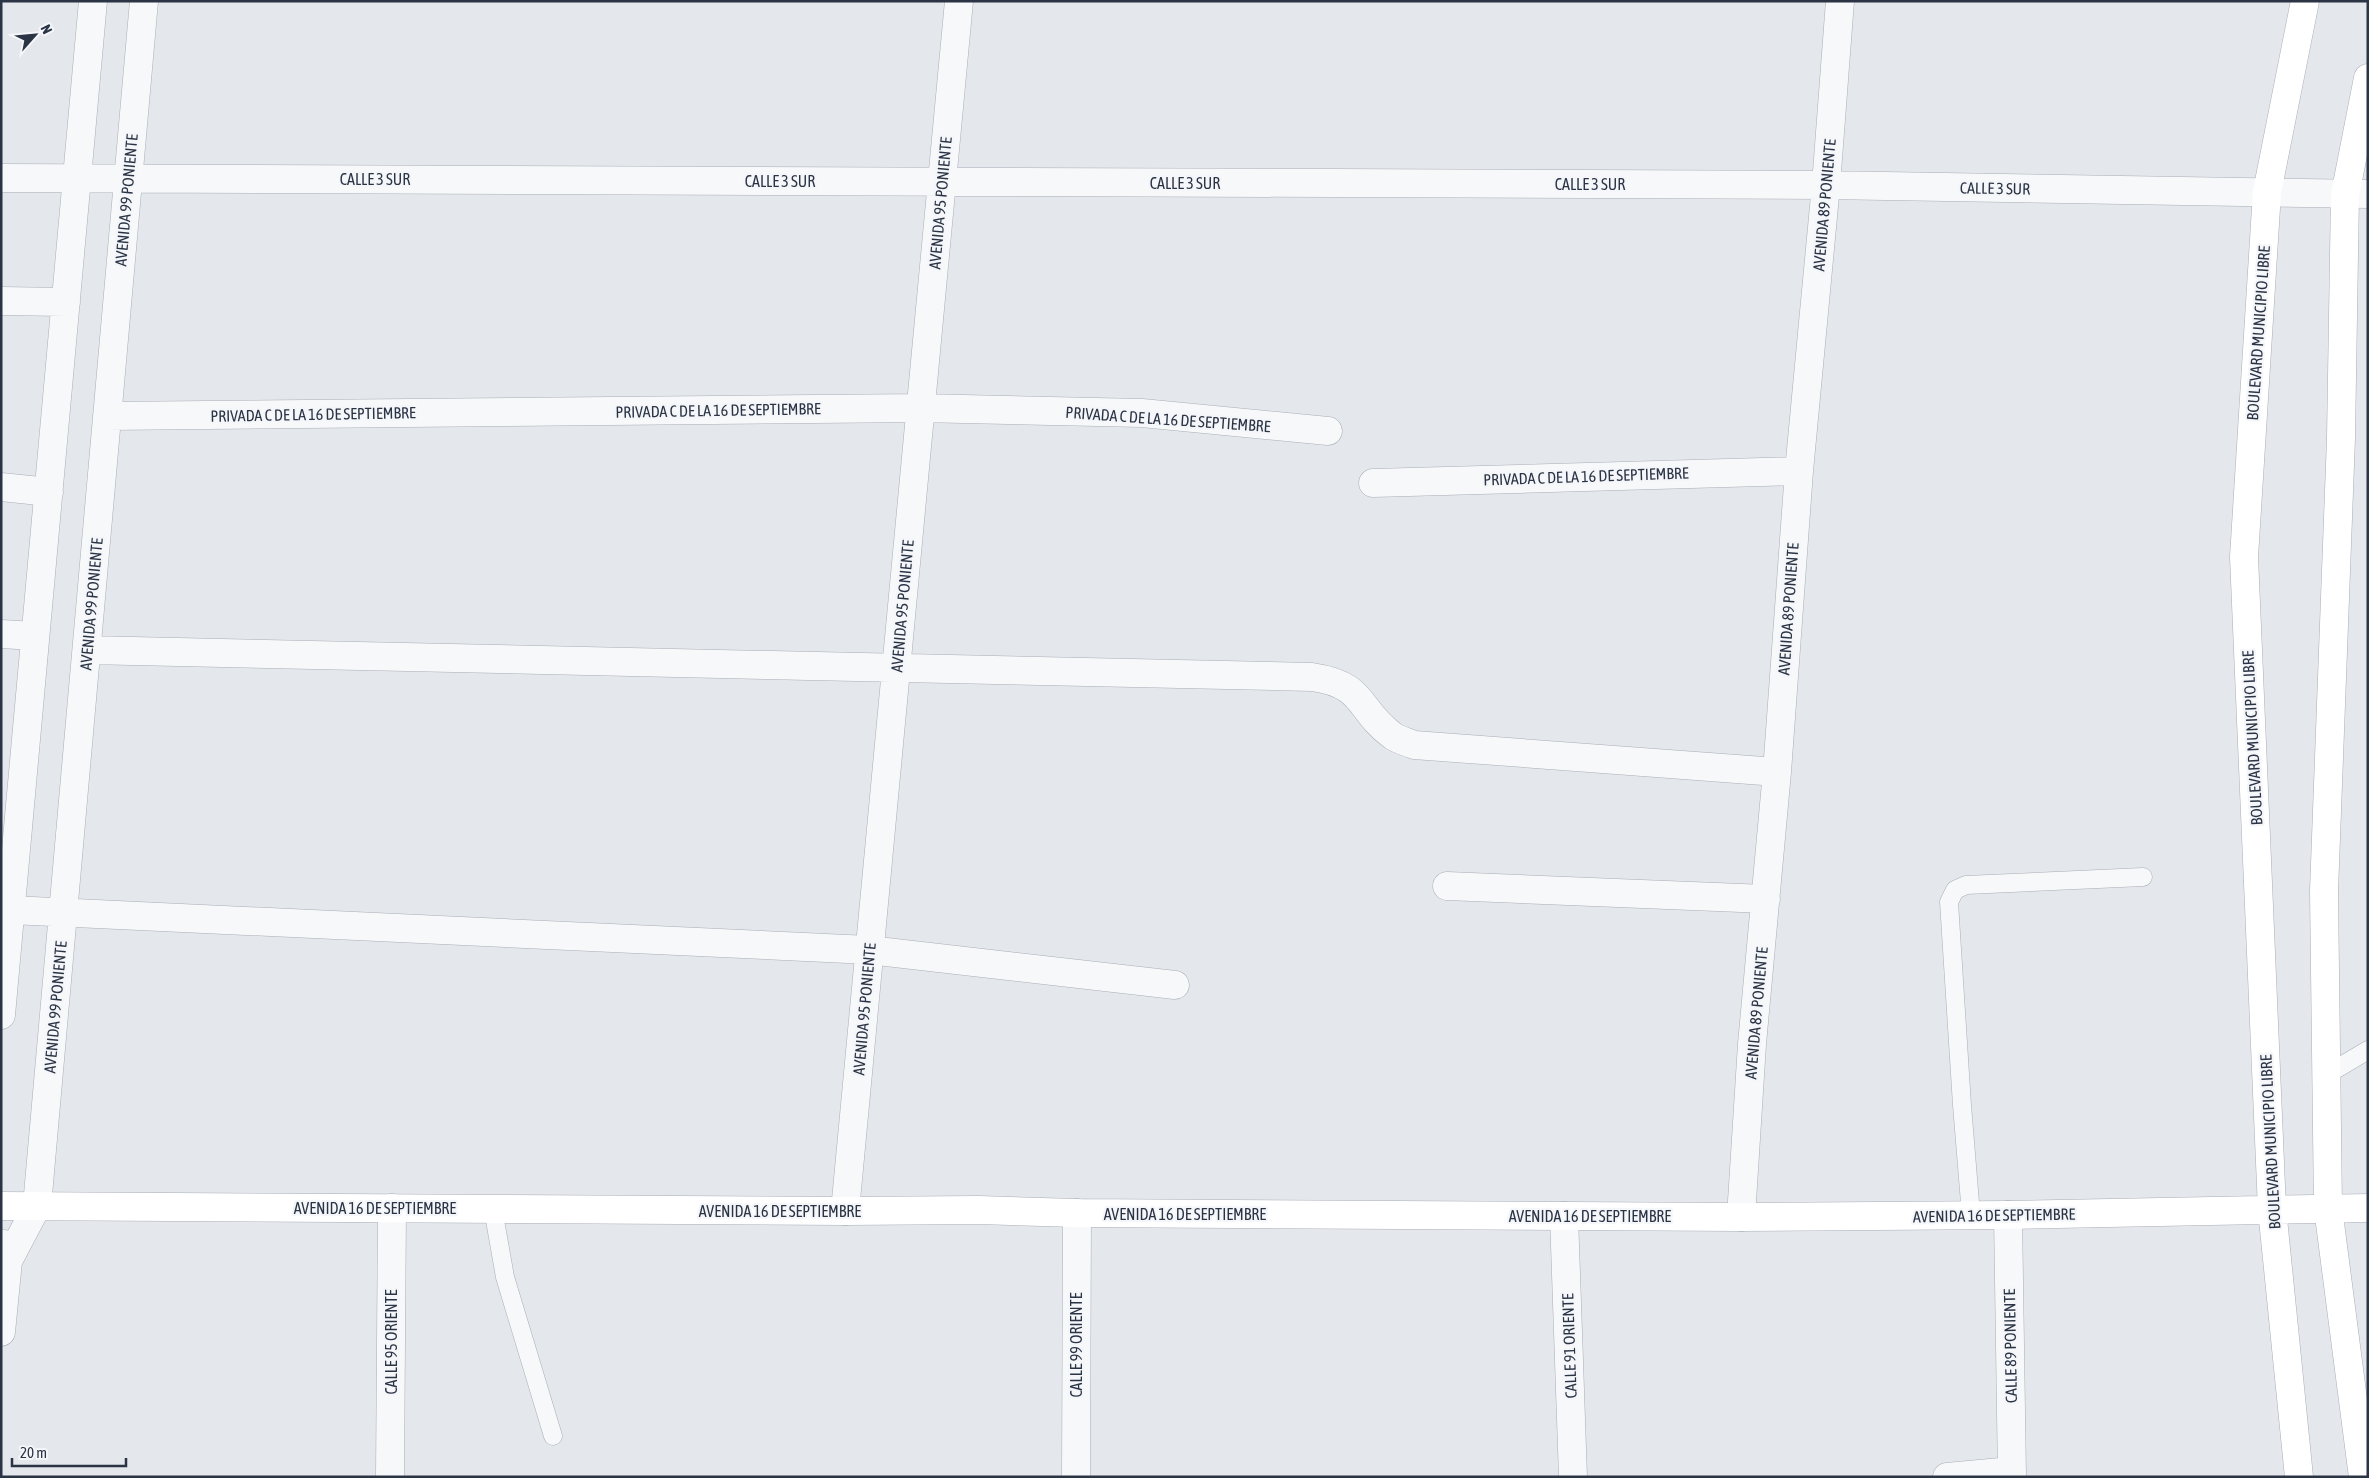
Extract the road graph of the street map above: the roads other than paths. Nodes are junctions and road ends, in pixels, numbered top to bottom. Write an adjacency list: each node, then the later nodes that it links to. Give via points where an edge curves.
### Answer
1 (93, 1): 8 (street)
2 (144, 1): 9 (street, AVENIDA 99 PONIENTE)
3 (959, 1): 10 (street, AVENIDA 95 PONIENTE)
4 (1840, 1): 11 (street, AVENIDA 89 PONIENTE)
5 (2305, 1): 12 (main road, BOULEVARD MUNICIPIO LIBRE)
6 (2368, 78): 13 (main road)
7 (1, 178): 8 (street, CALLE 3 SUR)
8 (77, 178): 9 (street, CALLE 3 SUR); 15 (street)
9 (128, 178): 10 (street, CALLE 3 SUR); 17 (street, AVENIDA 99 PONIENTE)
10 (942, 182): 11 (street, CALLE 3 SUR); 16 (street, AVENIDA 95 PONIENTE)
11 (1826, 185): 12 (street, CALLE 3 SUR); 19 (street, AVENIDA 89 PONIENTE)
12 (2267, 192): 13 (street, CALLE 3 SUR); 45 (main road, BOULEVARD MUNICIPIO LIBRE, via 2244,557)
13 (2357, 195): 38 (main road, via 2341,438 2324,891)
14 (1, 301): 15 (street)
15 (66, 302): 22 (street)
16 (920, 408): 17 (street, PRIVADA C DE LA 16 DE SEPTIEMBRE); 18 (street, PRIVADA C DE LA 16 DE SEPTIEMBRE, via 1142,413); 26 (street, AVENIDA 95 PONIENTE)
17 (107, 416): 25 (street, AVENIDA 99 PONIENTE)
18 (1328, 430)
19 (1799, 471): 20 (street, PRIVADA C DE LA 16 DE SEPTIEMBRE); 28 (street, AVENIDA 89 PONIENTE)
20 (1374, 483)
21 (1, 487): 22 (street)
22 (49, 492): 24 (street)
23 (1, 634): 24 (street)
24 (35, 636): 27 (street)
25 (86, 650): 26 (street); 33 (street, AVENIDA 99 PONIENTE)
26 (896, 668): 28 (street, via 1312,676 1330,679 1351,690 1394,737 1414,745); 34 (street, AVENIDA 95 PONIENTE)
27 (12, 766): 32 (street)
28 (1777, 772): 31 (street, AVENIDA 89 PONIENTE)
29 (2143, 877): 48 (lane, via 1966,885 1955,890 1950,902)
30 (1446, 886): 31 (street)
31 (1766, 899): 51 (street, AVENIDA 89 PONIENTE)
32 (11, 910): 33 (street); 36 (street)
33 (63, 912): 34 (street); 40 (street, AVENIDA 99 PONIENTE)
34 (870, 950): 35 (street); 46 (street, AVENIDA 95 PONIENTE)
35 (1175, 985)
36 (2, 1006)
37 (2368, 1050): 38 (lane)
38 (2326, 1075): 42 (main road)
39 (1, 1206): 40 (main road, AVENIDA 16 DE SEPTIEMBRE)
40 (37, 1206): 41 (main road, AVENIDA 16 DE SEPTIEMBRE); 53 (street)
41 (392, 1208): 44 (main road, AVENIDA 16 DE SEPTIEMBRE); 57 (street, CALLE 95 ORIENTE)
42 (2328, 1208): 43 (main road, AVENIDA 16 DE SEPTIEMBRE); 45 (main road, AVENIDA 16 DE SEPTIEMBRE); 62 (main road)
43 (2368, 1208)
44 (493, 1209): 46 (main road, AVENIDA 16 DE SEPTIEMBRE); 55 (lane, via 505,1277)
45 (2272, 1209): 49 (main road, AVENIDA 16 DE SEPTIEMBRE); 61 (main road, BOULEVARD MUNICIPIO LIBRE)
46 (845, 1211): 47 (main road, AVENIDA 16 DE SEPTIEMBRE)
47 (1077, 1213): 50 (main road, AVENIDA 16 DE SEPTIEMBRE); 58 (street, CALLE 99 ORIENTE)
48 (1971, 1215): 49 (main road, AVENIDA 16 DE SEPTIEMBRE); 51 (main road, AVENIDA 16 DE SEPTIEMBRE)
49 (2008, 1215): 56 (street, CALLE 89 PONIENTE)
50 (1564, 1216): 51 (main road, AVENIDA 16 DE SEPTIEMBRE); 59 (street, CALLE 91 ORIENTE)
51 (1740, 1217)
52 (1, 1234): 53 (street)
53 (8, 1261): 54 (street)
54 (1, 1332)
55 (553, 1436)
56 (2012, 1474): 60 (street)
57 (390, 1477)
58 (1076, 1477)
59 (1573, 1477)
60 (1946, 1477)
61 (2299, 1477)
62 (2363, 1477)

